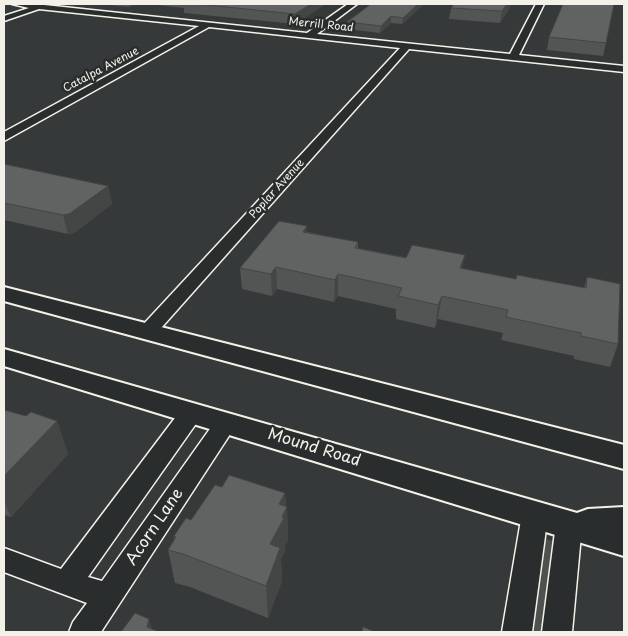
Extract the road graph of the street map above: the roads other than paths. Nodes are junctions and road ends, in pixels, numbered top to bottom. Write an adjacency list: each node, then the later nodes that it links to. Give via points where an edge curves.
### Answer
1 (16, 4): 4 (street, Merrill Road)
2 (353, 4): 7 (street)
3 (540, 4): 9 (street)
4 (39, 6): 5 (street); 6 (street, Merrill Road)
5 (4, 19)
6 (209, 24): 7 (street, Merrill Road); 11 (street, Catalpa Avenue)
7 (309, 35): 8 (street, Merrill Road)
8 (407, 46): 9 (street, Merrill Road); 13 (street, Poplar Avenue)
9 (513, 57): 10 (street, Merrill Road)
10 (624, 69)
11 (4, 137)
12 (4, 294): 13 (main road)
13 (147, 332): 17 (main road)
14 (4, 357): 15 (main road, Mound Road)
15 (192, 412): 16 (main road, Mound Road); 23 (street)
16 (227, 422): 18 (main road, Mound Road); 24 (street, Acorn Lane)
17 (624, 457)
18 (535, 514): 20 (main road, Mound Road); 26 (street)
19 (624, 522): 20 (main road)
20 (568, 524): 21 (main road, Mound Road); 27 (street)
21 (624, 541)
22 (4, 560): 23 (street)
23 (67, 584): 24 (street)
24 (108, 596): 25 (street, Acorn Lane)
25 (84, 632)
26 (517, 632)
27 (557, 632)

